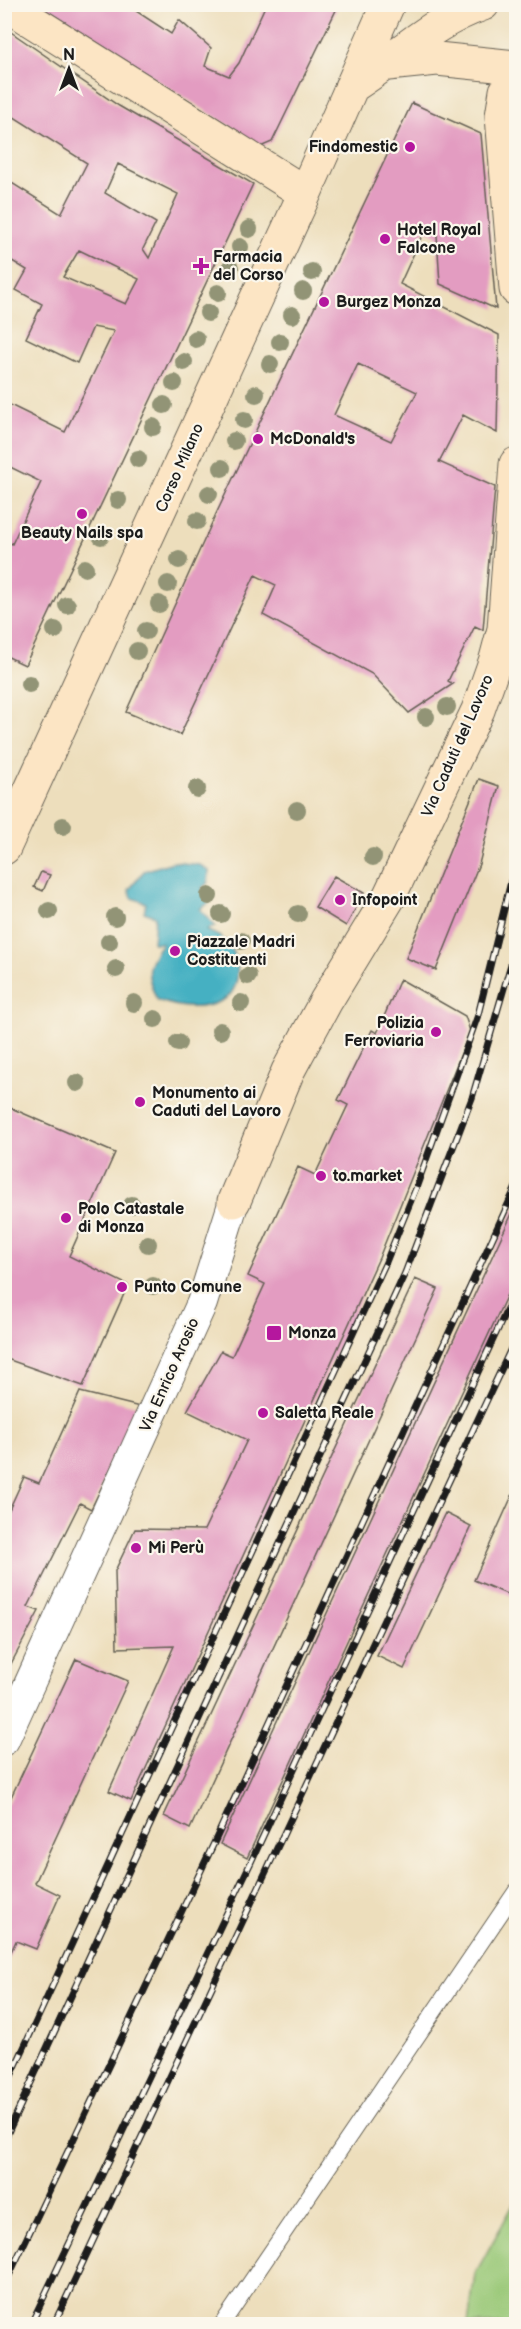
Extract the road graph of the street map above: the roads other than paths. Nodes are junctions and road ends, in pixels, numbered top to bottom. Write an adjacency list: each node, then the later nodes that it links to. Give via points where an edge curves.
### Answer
1 (5, 4): 8 (street)
2 (388, 4): 7 (street, Corso Milano)
3 (483, 4): 4 (street, via 456,13)
4 (388, 64): 5 (street, via 437,59); 7 (street)
5 (516, 67)
6 (516, 78): 9 (street, via 506,91 502,116)
7 (351, 87): 8 (street, Corso Milano)
8 (304, 194): 11 (street, Corso Milano)
9 (516, 289)
10 (516, 464): 12 (street, Via Caduti del Lavoro, via 508,593 496,659 449,772 388,899)
11 (8, 830)
12 (361, 943): 13 (street, Via Enrico Arosio, via 288,1071)
13 (234, 1201): 14 (street, Via Enrico Arosio, via 202,1303)
14 (4, 1740)
15 (516, 1890): 16 (lane)
16 (222, 2325)

